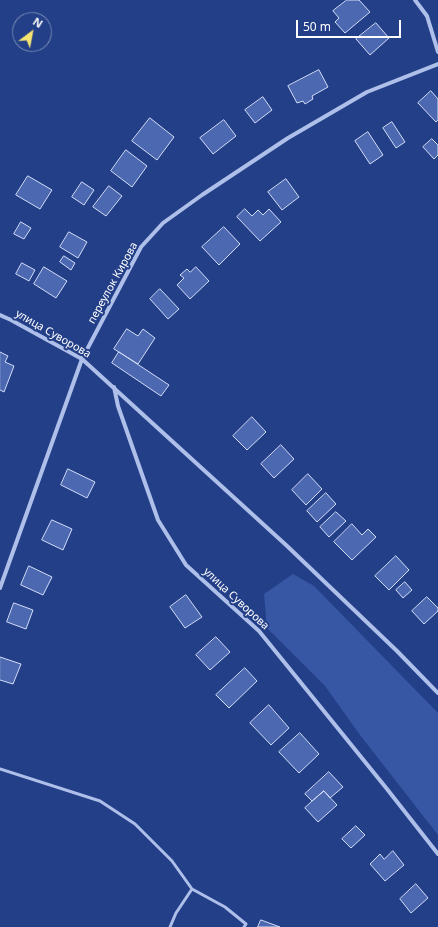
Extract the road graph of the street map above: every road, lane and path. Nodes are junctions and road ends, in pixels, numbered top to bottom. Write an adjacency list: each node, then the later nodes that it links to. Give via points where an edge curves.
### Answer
1 (415, 0): 2 (street, via 427,16)
2 (438, 52)
3 (438, 64): 5 (street, переулок Кирова, via 367,92 288,138 163,223 141,247)
4 (0, 315): 5 (street, улица Суворова)
5 (82, 359): 6 (street, улица Суворова); 7 (street, переулок Кирова)
6 (114, 387): 8 (street, улица Суворова, via 286,545); 10 (street, улица Суворова, via 118,406 158,520 186,565 259,631)
7 (0, 588)
8 (438, 693)
9 (0, 769): 11 (lane, via 100,801 135,824 172,861)
10 (438, 854)
11 (192, 889): 12 (lane); 13 (lane, via 225,907 246,924)
12 (170, 927)
13 (244, 927)

